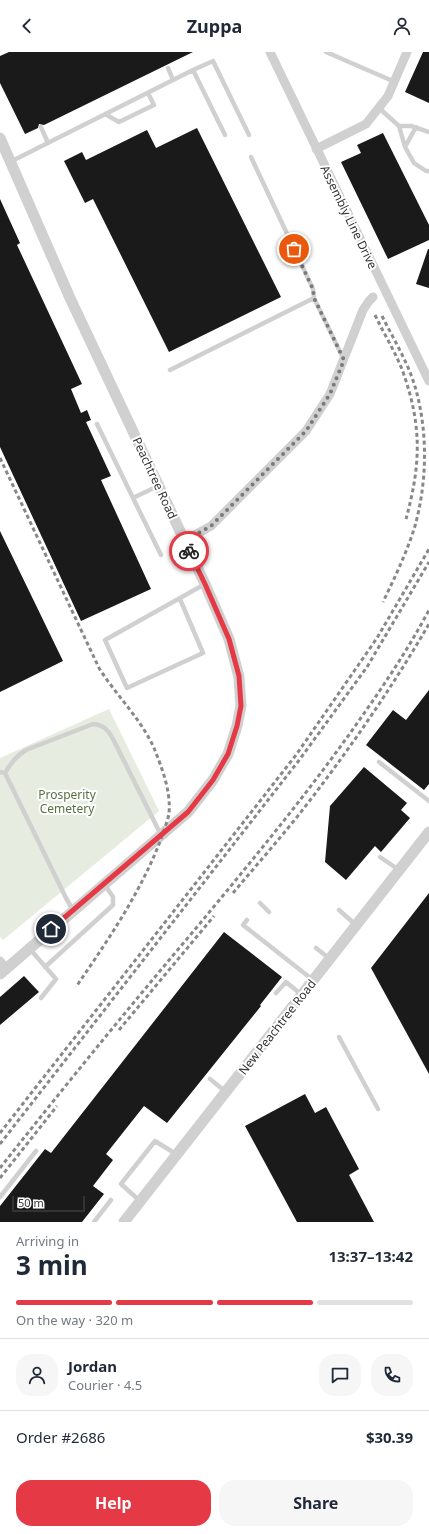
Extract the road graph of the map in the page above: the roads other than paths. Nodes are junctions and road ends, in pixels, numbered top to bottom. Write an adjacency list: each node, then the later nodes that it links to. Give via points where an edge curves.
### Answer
1 (270, 52): 20 (street, Assembly Line Drive)
2 (326, 52): 7 (lane)
3 (407, 52): 7 (street)
4 (168, 68): 6 (lane)
5 (193, 70): 6 (lane); 15 (lane); 16 (lane, via 213,61)
6 (174, 80): 8 (lane)
7 (395, 82): 9 (street)
8 (148, 93): 10 (lane); 10 (lane, via 154,105 119,122)
9 (379, 108): 11 (lane); 20 (street, via 366,124)
10 (105, 114): 18 (lane)
11 (399, 126): 13 (lane); 19 (lane)
12 (41, 127): 18 (lane)
13 (416, 127): 14 (lane); 19 (lane)
14 (429, 132)
15 (225, 135)
16 (249, 135)
17 (0, 138): 22 (street, Peachtree Road)
18 (48, 143): 22 (lane)
19 (405, 147): 23 (lane, via 414,163)
20 (316, 149): 28 (street, Assembly Line Drive)
21 (251, 156): 25 (lane, via 313,289)
22 (10, 162): 30 (street, Peachtree Road)
23 (429, 171)
24 (373, 297): 26 (street, via 363,310)
25 (314, 298): 26 (lane); 27 (lane)
26 (344, 360): 32 (street, via 330,394 306,431 211,526)
27 (170, 370)
28 (429, 381)
29 (97, 424): 31 (lane)
30 (158, 486): 31 (lane); 32 (street, Peachtree Road)
31 (133, 498): 33 (lane)
32 (184, 541): 34 (street, Peachtree Road)
33 (161, 555)
34 (205, 584): 35 (lane); 40 (street, Peachtree Road, via 229,639 239,676 241,706 228,754 213,780 188,812)
35 (180, 599): 35 (lane, via 105,640 127,688 204,653)
36 (379, 762): 38 (lane)
37 (2, 773): 40 (lane, via 26,750 93,724 101,724 113,739); 45 (lane)
38 (429, 801)
39 (429, 832): 42 (street, New Peachtree Road)
40 (162, 836): 43 (street, Peachtree Road)
41 (380, 857): 42 (lane)
42 (399, 870): 49 (street, New Peachtree Road)
43 (104, 884): 45 (street, Peachtree Road); 53 (lane, via 113,897 113,905)
44 (260, 903): 47 (lane)
45 (73, 910): 50 (street, Peachtree Road)
46 (339, 910): 49 (lane)
47 (269, 912)
48 (247, 920): 55 (lane, via 243,925)
49 (356, 925): 52 (street, New Peachtree Road)
50 (29, 948): 53 (lane); 54 (street, Peachtree Road)
51 (316, 948): 52 (lane)
52 (330, 959): 55 (street, New Peachtree Road)
53 (45, 967): 58 (lane, via 56,979)
54 (2, 968)
55 (313, 980): 57 (street, New Peachtree Road)
56 (276, 993): 57 (lane, via 286,982)
57 (302, 995): 61 (street, New Peachtree Road)
58 (41, 998)
59 (339, 1037): 62 (lane)
60 (210, 1079): 61 (lane)
61 (226, 1092): 64 (street, New Peachtree Road)
62 (378, 1109)
63 (36, 1151): 65 (lane)
64 (176, 1154): 67 (street, New Peachtree Road); 67 (lane, via 155,1140 121,1184)
65 (0, 1198)
66 (111, 1200): 68 (lane)
67 (140, 1201): 69 (street, New Peachtree Road)
68 (94, 1222)
69 (124, 1222)

